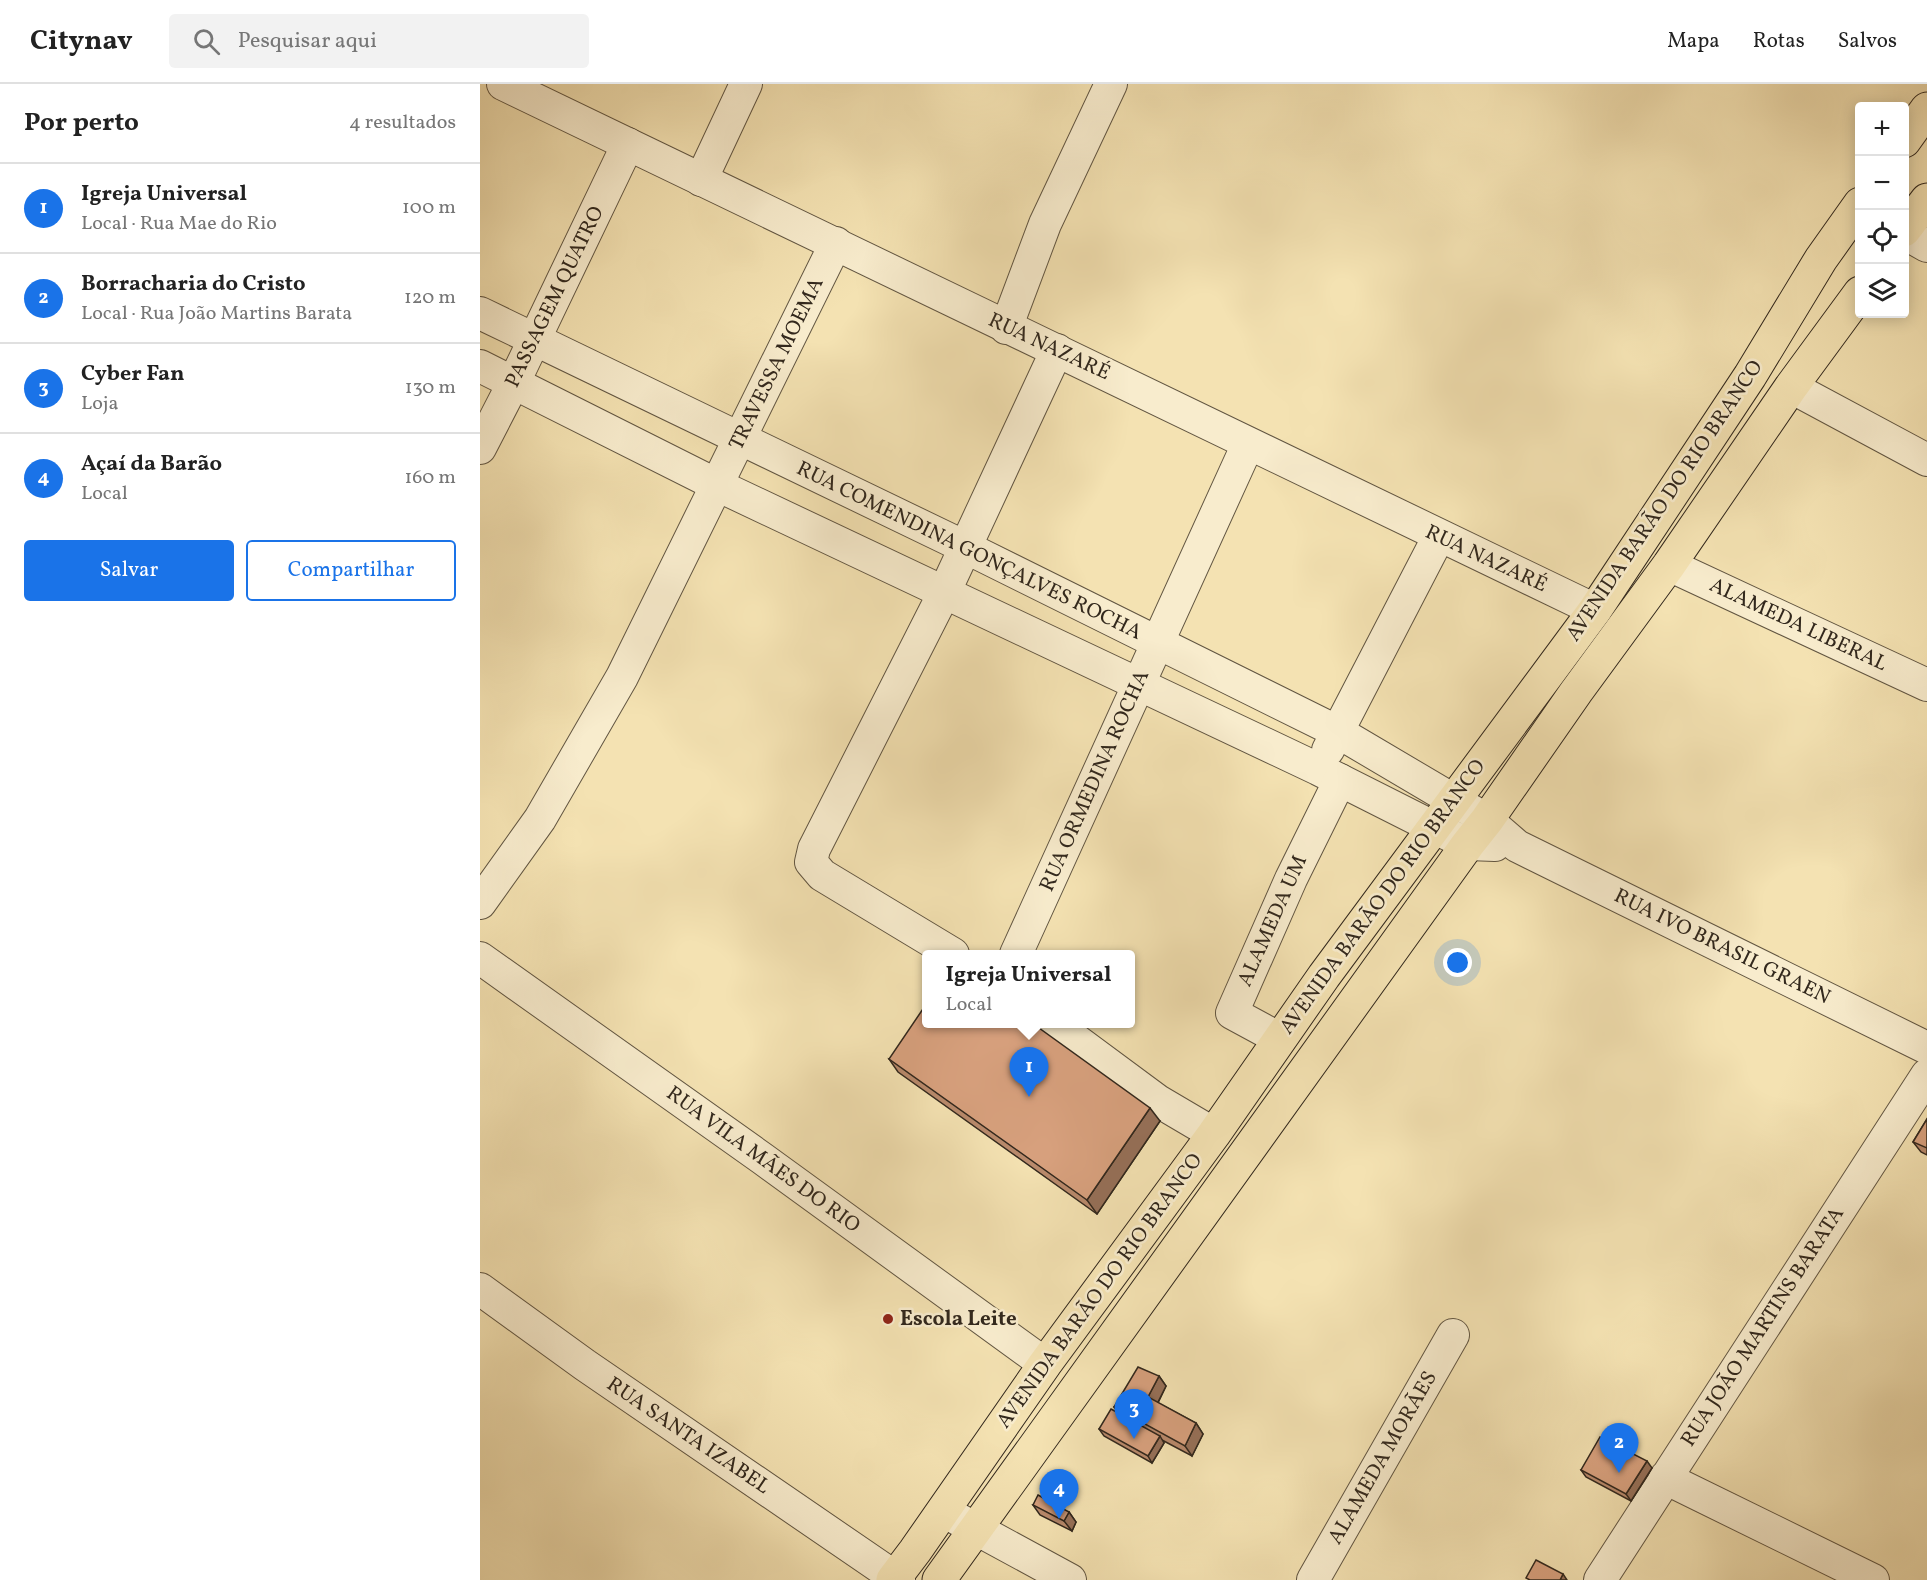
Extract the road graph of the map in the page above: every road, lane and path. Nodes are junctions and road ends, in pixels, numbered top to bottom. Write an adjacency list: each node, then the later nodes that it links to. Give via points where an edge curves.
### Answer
1 (504, 84): 6 (street, RUA NAZARÉ)
2 (746, 84): 7 (street)
3 (1111, 84): 16 (street, via 1045,224)
4 (1927, 109): 5 (main road)
5 (1909, 135)
6 (628, 144): 7 (street, RUA NAZARÉ); 17 (street, PASSAGEM QUATRO)
7 (700, 180): 12 (street, RUA NAZARÉ)
8 (1927, 200): 10 (main road)
9 (1856, 210): 31 (main road, AVENIDA BARÃO DO RIO BRANCO)
10 (1909, 226)
11 (1909, 235): 13 (street)
12 (837, 243): 16 (street, RUA NAZARÉ); 22 (street, TRAVESSA MOEMA)
13 (1927, 246)
14 (1855, 299): 21 (main road, AVENIDA BARÃO DO RIO BRANCO)
15 (480, 313): 17 (street, RUA COMENDINA GONÇALVES ROCHA)
16 (1006, 328): 18 (street, RUA NAZARÉ)
17 (534, 338): 20 (street, PASSAGEM QUATRO); 22 (street, RUA COMENDINA GONÇALVES ROCHA)
18 (1057, 350): 23 (street, RUA NAZARÉ); 28 (street)
19 (480, 366): 20 (street)
20 (514, 382): 24 (street, PASSAGEM QUATRO); 26 (street)
21 (1791, 387): 25 (street); 29 (main road, AVENIDA BARÃO DO RIO BRANCO)
22 (741, 439): 26 (street, TRAVESSA MOEMA); 28 (street, RUA COMENDINA GONÇALVES ROCHA)
23 (1248, 444): 27 (street, RUA NAZARÉ); 32 (street, RUA ORMEDINA ROCHA)
24 (480, 448)
25 (1927, 460)
26 (717, 485): 30 (street); 40 (street, TRAVESSA MOEMA, via 622,677 540,819)
27 (1439, 536): 31 (street, RUA NAZARÉ); 35 (street, ALAMEDA UM)
28 (964, 547): 30 (street); 32 (street, RUA COMENDINA GONÇALVES ROCHA)
29 (1669, 565): 34 (street, ALAMEDA LIBERAL); 39 (main road, AVENIDA BARÃO DO RIO BRANCO)
30 (944, 593): 33 (street); 41 (street, via 814,849 811,862 822,875)
31 (1594, 610): 37 (main road, AVENIDA BARÃO DO RIO BRANCO)
32 (1158, 643): 33 (street, RUA ORMEDINA ROCHA); 35 (street, RUA COMENDINA GONÇALVES ROCHA)
33 (1139, 684): 36 (street); 42 (street, RUA ORMEDINA ROCHA)
34 (1927, 685)
35 (1338, 732): 36 (street, ALAMEDA UM); 37 (street, RUA COMENDINA GONÇALVES ROCHA)
36 (1329, 774): 38 (street); 45 (street, ALAMEDA UM, via 1291,879 1232,1013)
37 (1452, 801): 38 (main road, AVENIDA BARÃO DO RIO BRANCO); 39 (street, RUA COMENDINA GONÇALVES ROCHA)
38 (1433, 827): 39 (street); 45 (main road, AVENIDA BARÃO DO RIO BRANCO)
39 (1478, 832): 46 (street, RUA IVO BRASIL GRAEN, via 1517,846); 54 (main road, AVENIDA BARÃO DO RIO BRANCO)
40 (480, 903)
41 (947, 950)
42 (1018, 950)
43 (480, 958): 51 (street, RUA VILA MÃES DO RIO)
44 (1061, 1028): 48 (street, via 1158,1101)
45 (1280, 1039): 48 (main road, AVENIDA BARÃO DO RIO BRANCO)
46 (1927, 1048)
47 (1927, 1075): 52 (street, RUA JOÃO MARTINS BARATA)
48 (1214, 1134): 51 (main road, AVENIDA BARÃO DO RIO BRANCO)
49 (480, 1289): 55 (street, RUA SANTA IZABEL)
50 (1453, 1335): 58 (street, ALAMEDA MORÃES)
51 (1045, 1364): 53 (main road, AVENIDA BARÃO DO RIO BRANCO)
52 (1665, 1478): 59 (street, RUA JOÃO MARTINS BARATA); 60 (street)
53 (943, 1511): 54 (street); 55 (main road, AVENIDA BARÃO DO RIO BRANCO)
54 (975, 1529): 56 (main road, AVENIDA BARÃO DO RIO BRANCO); 57 (street)
55 (896, 1579)
56 (939, 1580)
57 (1070, 1580)
58 (1313, 1580)
59 (1600, 1580)
60 (1873, 1580)

